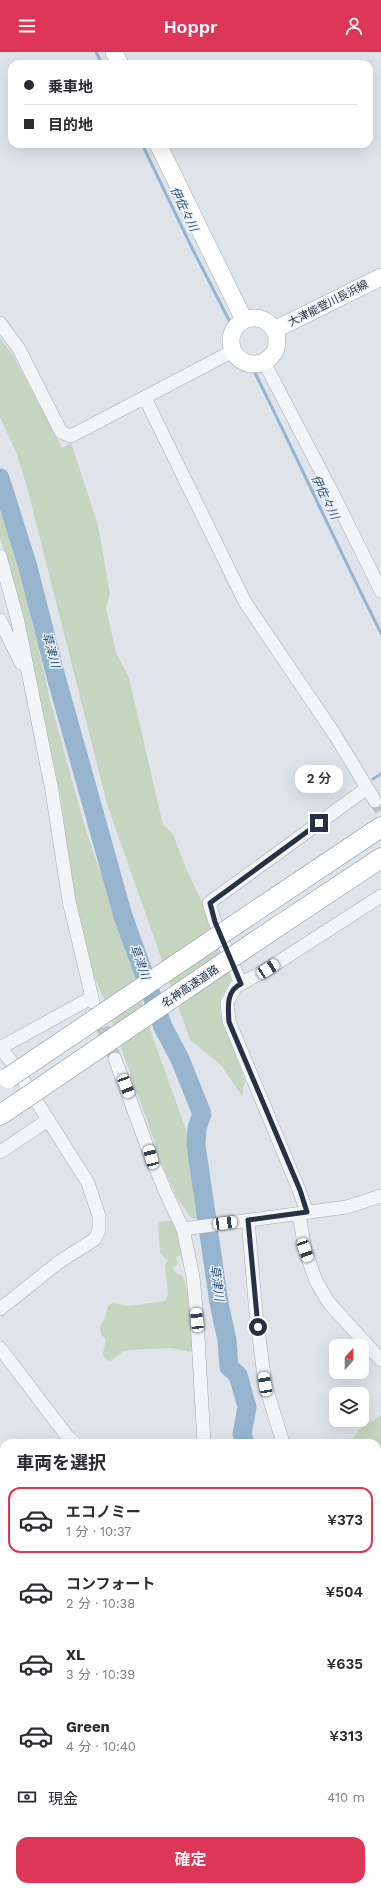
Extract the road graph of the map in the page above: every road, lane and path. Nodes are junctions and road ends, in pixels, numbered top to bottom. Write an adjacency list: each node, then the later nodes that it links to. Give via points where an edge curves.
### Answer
1 (160, 148): 3 (main road)
2 (381, 277): 5 (main road, 大津能登川長浜線)
3 (244, 320): 5 (main road, 大津能登川長浜線, via 258,318); 6 (main road, via 231,337)
4 (0, 323): 8 (street, via 19,349 61,432 71,436)
5 (274, 330): 7 (main road, 大津能登川長浜線, via 277,344)
6 (233, 351): 7 (main road, via 237,357 250,364); 8 (street)
7 (264, 362): 10 (street)
8 (145, 398): 13 (street, via 245,602 335,734)
9 (0, 556): 12 (street, via 15,608)
10 (381, 591)
11 (0, 620): 12 (street)
12 (28, 677): 19 (street, via 52,791 69,900 92,1000)
13 (367, 788): 14 (street); 18 (street, via 210,903 215,922)
14 (375, 801)
15 (381, 827): 21 (highway, bridge)
16 (381, 858): 22 (highway, 名神高速道路, bridge)
17 (381, 896): 18 (street)
18 (241, 984): 26 (street, via 236,986 227,1003 229,1022 300,1190)
19 (0, 1048): 23 (street, via 11,1060)
20 (115, 1059): 28 (street, via 166,1193)
21 (4, 1081)
22 (0, 1115)
23 (48, 1120): 24 (street); 29 (street, via 88,1183 99,1216 99,1230 95,1239 59,1262)
24 (0, 1152)
25 (381, 1196): 26 (street, via 347,1207)
26 (299, 1214): 27 (street); 31 (street, via 305,1250 316,1281 329,1303)
27 (244, 1220): 28 (street); 34 (street, via 265,1384)
28 (189, 1228): 33 (street)
29 (0, 1309)
30 (0, 1348): 32 (street)
31 (381, 1360)
32 (70, 1439)
33 (204, 1439)
34 (282, 1439)

